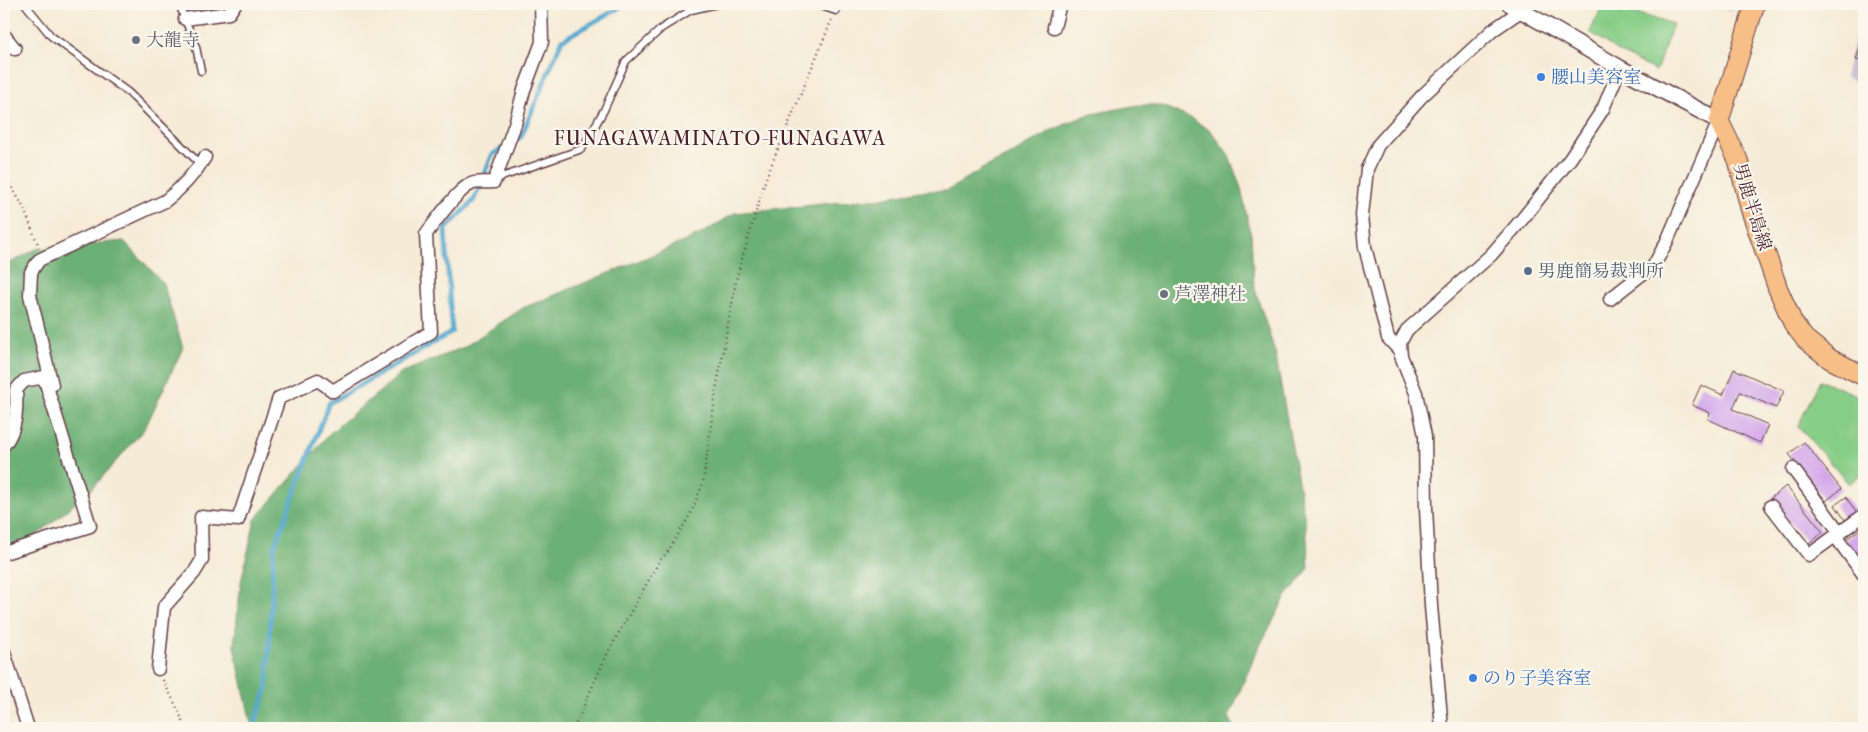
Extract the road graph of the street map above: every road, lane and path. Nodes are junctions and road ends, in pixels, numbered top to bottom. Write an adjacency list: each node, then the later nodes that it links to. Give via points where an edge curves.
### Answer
1 (25, 4): 18 (lane, via 51,36 129,93)
2 (179, 4): 11 (lane)
3 (235, 4): 11 (street, via 229,13)
4 (541, 4): 20 (street, via 542,42)
5 (717, 4): 20 (lane, via 692,10 662,28 626,61 582,149)
6 (815, 4): 10 (lane)
7 (1060, 4): 12 (street)
8 (1755, 4): 17 (main road)
9 (1516, 7): 15 (street); 23 (street, via 1422,96 1378,145 1367,169 1362,215 1365,247 1388,338)
10 (836, 11): 37 (path, via 766,178 737,276 703,483 691,513 660,560 608,652)
11 (185, 19): 16 (lane)
12 (1054, 27)
13 (4, 35): 14 (street)
14 (15, 49)
15 (1620, 68): 17 (street); 23 (street, via 1603,109 1570,159 1491,255 1406,330)
16 (201, 71)
17 (1719, 121): 22 (street, via 1652,269); 24 (main road, 男鹿半島線, via 1738,160 1778,290 1793,323 1805,340 1830,359)
18 (203, 161): 21 (street, via 166,201)
19 (4, 175): 21 (path, via 22,204)
20 (495, 179): 34 (street, via 485,184 472,183 461,190 426,234 431,332 333,391 318,380 279,398 238,520 201,516 202,560 164,607)
21 (43, 258): 25 (street, via 31,272 30,295)
22 (1610, 299)
23 (1400, 351): 38 (street, via 1416,392 1425,436 1431,606)
24 (1864, 376)
25 (52, 385)
26 (4, 445): 31 (street, via 17,415 16,390 24,381 44,377 90,526)
27 (1793, 470): 30 (street)
28 (1771, 506): 30 (street, via 1809,554)
29 (1864, 515): 30 (street)
30 (1837, 534): 32 (street)
31 (4, 553)
32 (1864, 575)
33 (4, 652): 35 (street)
34 (158, 670): 36 (path)
35 (28, 728)
36 (184, 728)
37 (574, 728)
38 (1442, 728)

